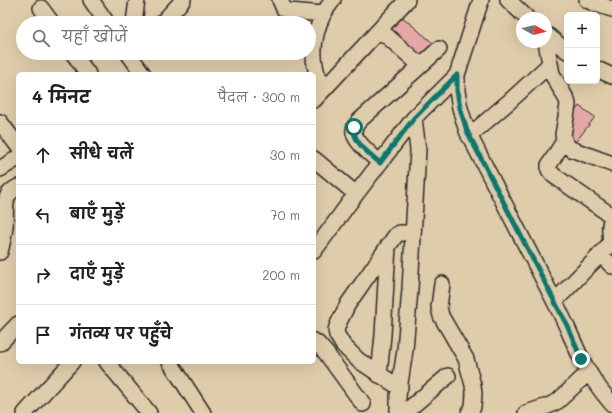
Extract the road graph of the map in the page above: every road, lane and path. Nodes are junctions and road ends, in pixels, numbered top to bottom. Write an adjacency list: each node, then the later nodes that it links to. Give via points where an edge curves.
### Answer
1 (91, 0): 15 (street)
2 (137, 0): 16 (street)
3 (183, 0): 17 (street)
4 (280, 0): 13 (street, via 284,9 289,11)
5 (333, 0): 13 (street)
6 (407, 0): 18 (street)
7 (481, 0): 32 (street)
8 (587, 0): 11 (street)
9 (512, 1): 12 (street)
10 (41, 8): 14 (street)
11 (612, 9)
12 (522, 12)
13 (323, 14): 19 (street)
14 (47, 16)
15 (102, 16)
16 (135, 16)
17 (168, 16)
18 (380, 30): 28 (street); 34 (street)
19 (316, 31)
20 (552, 39): 23 (street)
21 (547, 48): 27 (street)
22 (439, 49): 28 (street)
23 (564, 49)
24 (78, 60): 30 (street)
25 (134, 60): 31 (street)
26 (315, 60): 34 (street)
27 (550, 64): 37 (street); 38 (street, via 552,74 568,105)
28 (420, 65): 42 (street, via 354,127 360,144)
29 (600, 70): 33 (street)
30 (87, 72)
31 (142, 72)
32 (457, 75): 35 (street); 37 (street, via 460,108)
33 (612, 76)
34 (318, 95)
35 (414, 118): 42 (street); 48 (street, via 418,150)
36 (0, 122): 39 (street)
37 (469, 136): 55 (street)
38 (564, 141): 43 (street, via 571,149); 47 (street, via 548,170)
39 (16, 143)
40 (16, 159): 44 (street)
41 (316, 161): 46 (street)
42 (380, 163): 46 (street)
43 (612, 164)
44 (0, 169)
45 (16, 188): 51 (street, via 8,195 6,201 5,228)
46 (356, 194): 50 (street)
47 (612, 217): 52 (street, via 609,227 610,242)
48 (413, 233): 49 (street, via 396,235); 65 (street, via 406,342)
49 (388, 246): 63 (street); 63 (street, via 348,304 336,330 343,345)
50 (316, 248)
51 (0, 252)
52 (600, 254): 53 (street); 55 (street)
53 (612, 266)
54 (442, 284): 73 (street, via 439,307 441,316 466,359 473,385 473,407)
55 (555, 301): 62 (street)
56 (16, 326): 57 (street)
57 (0, 343)
58 (316, 343): 67 (street)
59 (70, 364): 68 (street)
60 (109, 364): 69 (street)
61 (171, 364): 70 (street)
62 (589, 372): 66 (street, via 594,382); 74 (street, via 558,401)
63 (379, 375): 65 (street)
64 (448, 376): 72 (street)
65 (400, 388): 71 (street)
66 (610, 398)
67 (363, 404)
68 (25, 413)
69 (149, 413)
70 (203, 413)
71 (398, 413)
72 (404, 413)
73 (468, 413)
74 (526, 413)

